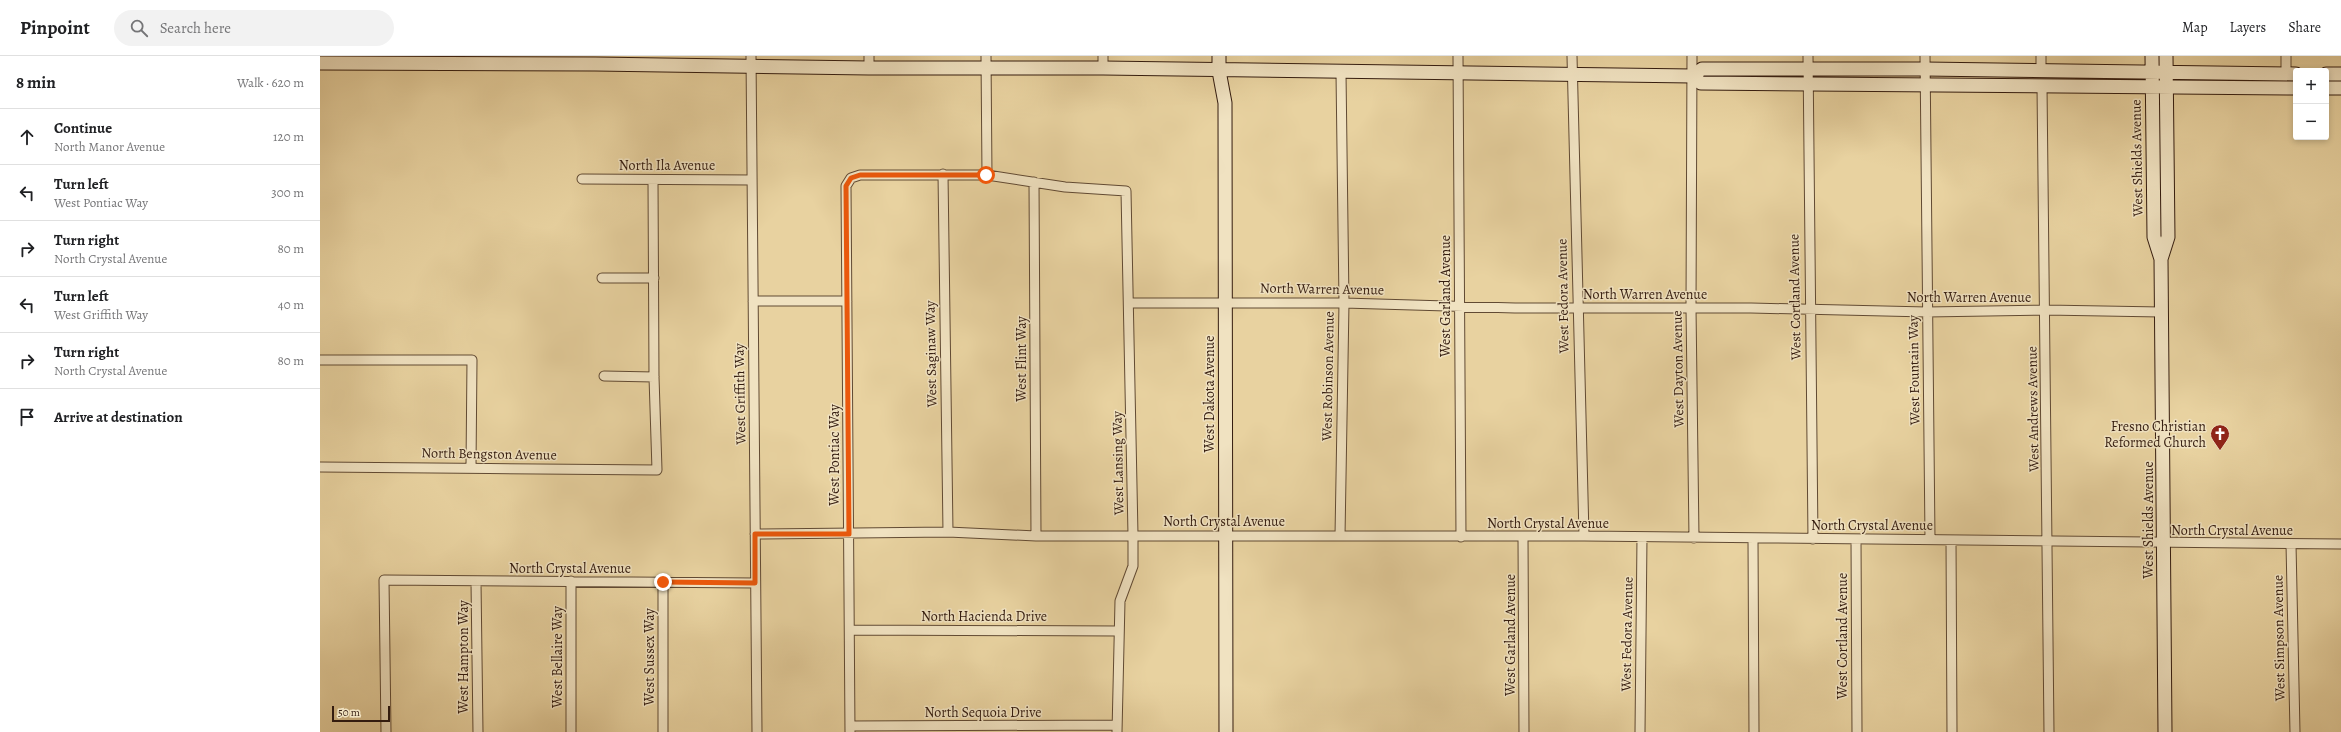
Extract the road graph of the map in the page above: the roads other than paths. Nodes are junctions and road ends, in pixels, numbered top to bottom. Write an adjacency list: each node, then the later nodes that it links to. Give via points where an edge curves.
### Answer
1 (1219, 56): 16 (main road, West Dakota Avenue)
2 (1458, 56): 21 (street, West Garland Avenue)
3 (1572, 56): 22 (street, West Fedora Avenue)
4 (1692, 56): 26 (street, West Dayton Avenue)
5 (1808, 56): 27 (street, West Cortland Avenue)
6 (2041, 56): 17 (street)
7 (2152, 56): 18 (main road, West Shields Avenue)
8 (2166, 56): 19 (main road, West Shields Avenue)
9 (2286, 56): 23 (street)
10 (751, 62): 11 (main road); 15 (main road); 39 (street, West Griffith Way)
11 (869, 62): 12 (main road)
12 (986, 62): 13 (main road); 36 (street)
13 (1103, 62): 16 (main road)
14 (1925, 62): 17 (main road); 27 (main road); 28 (street, West Fountain Way)
15 (320, 63)
16 (1219, 71): 20 (main road); 46 (main road, West Dakota Avenue, via 1225,103)
17 (2041, 71): 18 (main road)
18 (2152, 71): 19 (main road); 30 (main road, West Shields Avenue)
19 (2166, 71): 23 (main road); 31 (main road, West Shields Avenue)
20 (1341, 72): 21 (main road); 47 (street, West Robinson Avenue)
21 (1458, 74): 22 (main road); 49 (street, West Garland Avenue)
22 (1572, 74): 26 (main road); 51 (street, West Fedora Avenue)
23 (2291, 74)
24 (2329, 74): 25 (main road)
25 (2341, 74)
26 (1692, 76): 27 (main road, via 1701,83); 50 (street, West Dayton Avenue)
27 (1808, 76): 28 (main road); 52 (street, West Cortland Avenue)
28 (1925, 84): 29 (main road); 54 (street, West Fountain Way)
29 (2042, 86): 30 (main road); 53 (street, West Andrews Avenue)
30 (2152, 87): 31 (main road); 41 (main road, West Shields Avenue, via 2154,237)
31 (2166, 88): 32 (main road); 41 (main road, West Shields Avenue, via 2168,237)
32 (2293, 88)
33 (2329, 88): 34 (main road)
34 (2341, 88)
35 (943, 174): 36 (street); 45 (street, West Pontiac Way, via 860,175 851,178 846,190); 61 (street, West Saginaw Way)
36 (986, 175): 40 (street)
37 (582, 179): 38 (street, North Ila Avenue)
38 (653, 180): 39 (street, North Ila Avenue); 43 (street)
39 (752, 180): 44 (street, West Griffith Way)
40 (1034, 182): 48 (street, West Lansing Way, via 1126,191); 66 (street, West Flint Way)
41 (2161, 259): 55 (main road, West Shields Avenue)
42 (602, 278): 43 (street)
43 (654, 278): 58 (street)
44 (753, 301): 45 (street); 62 (street, West Griffith Way)
45 (847, 301): 63 (street, West Pontiac Way)
46 (1225, 302): 47 (street, North Warren Avenue); 48 (street, North Warren Avenue); 64 (main road, West Dakota Avenue)
47 (1344, 303): 49 (street, North Warren Avenue); 67 (street, West Robinson Avenue)
48 (1129, 304): 65 (street, West Lansing Way)
49 (1460, 307): 51 (street, North Warren Avenue); 68 (street, West Garland Avenue)
50 (1691, 308): 51 (street, North Warren Avenue); 52 (street, North Warren Avenue); 72 (street, West Dayton Avenue)
51 (1577, 309): 69 (street, West Fedora Avenue)
52 (1809, 310): 54 (street, North Warren Avenue); 74 (street, West Cortland Avenue)
53 (2046, 310): 54 (street, North Warren Avenue); 55 (street, North Warren Avenue); 78 (street, West Andrews Avenue)
54 (1927, 312): 76 (street, West Fountain Way)
55 (2162, 312): 79 (main road, West Shields Avenue)
56 (320, 360): 59 (street, via 472,360)
57 (604, 376): 58 (street)
58 (654, 377): 59 (street, North Bengston Avenue, via 657,470 514,470)
59 (471, 466): 60 (street, North Bengston Avenue)
60 (320, 467)
61 (948, 532): 63 (street, North Crystal Avenue); 66 (street, North Crystal Avenue)
62 (755, 534): 63 (street, North Crystal Avenue); 85 (street, West Griffith Way)
63 (849, 534): 86 (street, West Pontiac Way)
64 (1225, 534): 65 (street, North Crystal Avenue); 67 (street, North Crystal Avenue); 95 (main road, West Dakota Avenue)
65 (1134, 535): 66 (street, North Crystal Avenue); 87 (street, West Lansing Way, via 1133,566 1120,601)
66 (1036, 536)
67 (1340, 536): 68 (street, North Crystal Avenue)
68 (1461, 536): 70 (street, North Crystal Avenue)
69 (1584, 536): 70 (street, North Crystal Avenue); 71 (street, North Crystal Avenue)
70 (1523, 537): 96 (street, West Garland Avenue)
71 (1642, 537): 72 (street, North Crystal Avenue); 97 (street, West Fedora Avenue)
72 (1694, 538): 73 (street, North Crystal Avenue)
73 (1753, 539): 74 (street, North Crystal Avenue); 98 (street)
74 (1813, 539): 75 (street, North Crystal Avenue)
75 (1856, 539): 76 (street, North Crystal Avenue); 99 (street, West Cortland Avenue)
76 (1930, 539): 77 (street, North Crystal Avenue)
77 (1951, 540): 78 (street, North Crystal Avenue); 100 (street)
78 (2048, 541): 79 (street, North Crystal Avenue); 101 (street, West Andrews Avenue)
79 (2164, 543): 80 (street, North Crystal Avenue); 102 (main road, West Shields Avenue)
80 (2291, 544): 81 (street, North Crystal Avenue); 103 (street, West Simpson Avenue)
81 (2341, 544)
82 (476, 582): 83 (street, North Crystal Avenue); 90 (street, North Crystal Avenue, via 384,580); 91 (street, West Hampton Way)
83 (571, 582): 84 (street, North Crystal Avenue); 92 (street, West Bellaire Way)
84 (663, 582): 85 (street, North Crystal Avenue); 93 (street, West Sussex Way)
85 (755, 583): 94 (street, West Griffith Way)
86 (850, 630): 87 (street, North Hacienda Drive); 88 (street, West Pontiac Way)
87 (1118, 631): 89 (street, West Lansing Way)
88 (850, 729): 89 (street, North Sequoia Drive)
89 (1117, 729)
90 (386, 732)
91 (478, 732)
92 (571, 732)
93 (663, 732)
94 (757, 732)
95 (1226, 732)
96 (1524, 732)
97 (1640, 732)
98 (1754, 732)
99 (1857, 732)
100 (1952, 732)
101 (2049, 732)
102 (2165, 732)
103 (2295, 732)

